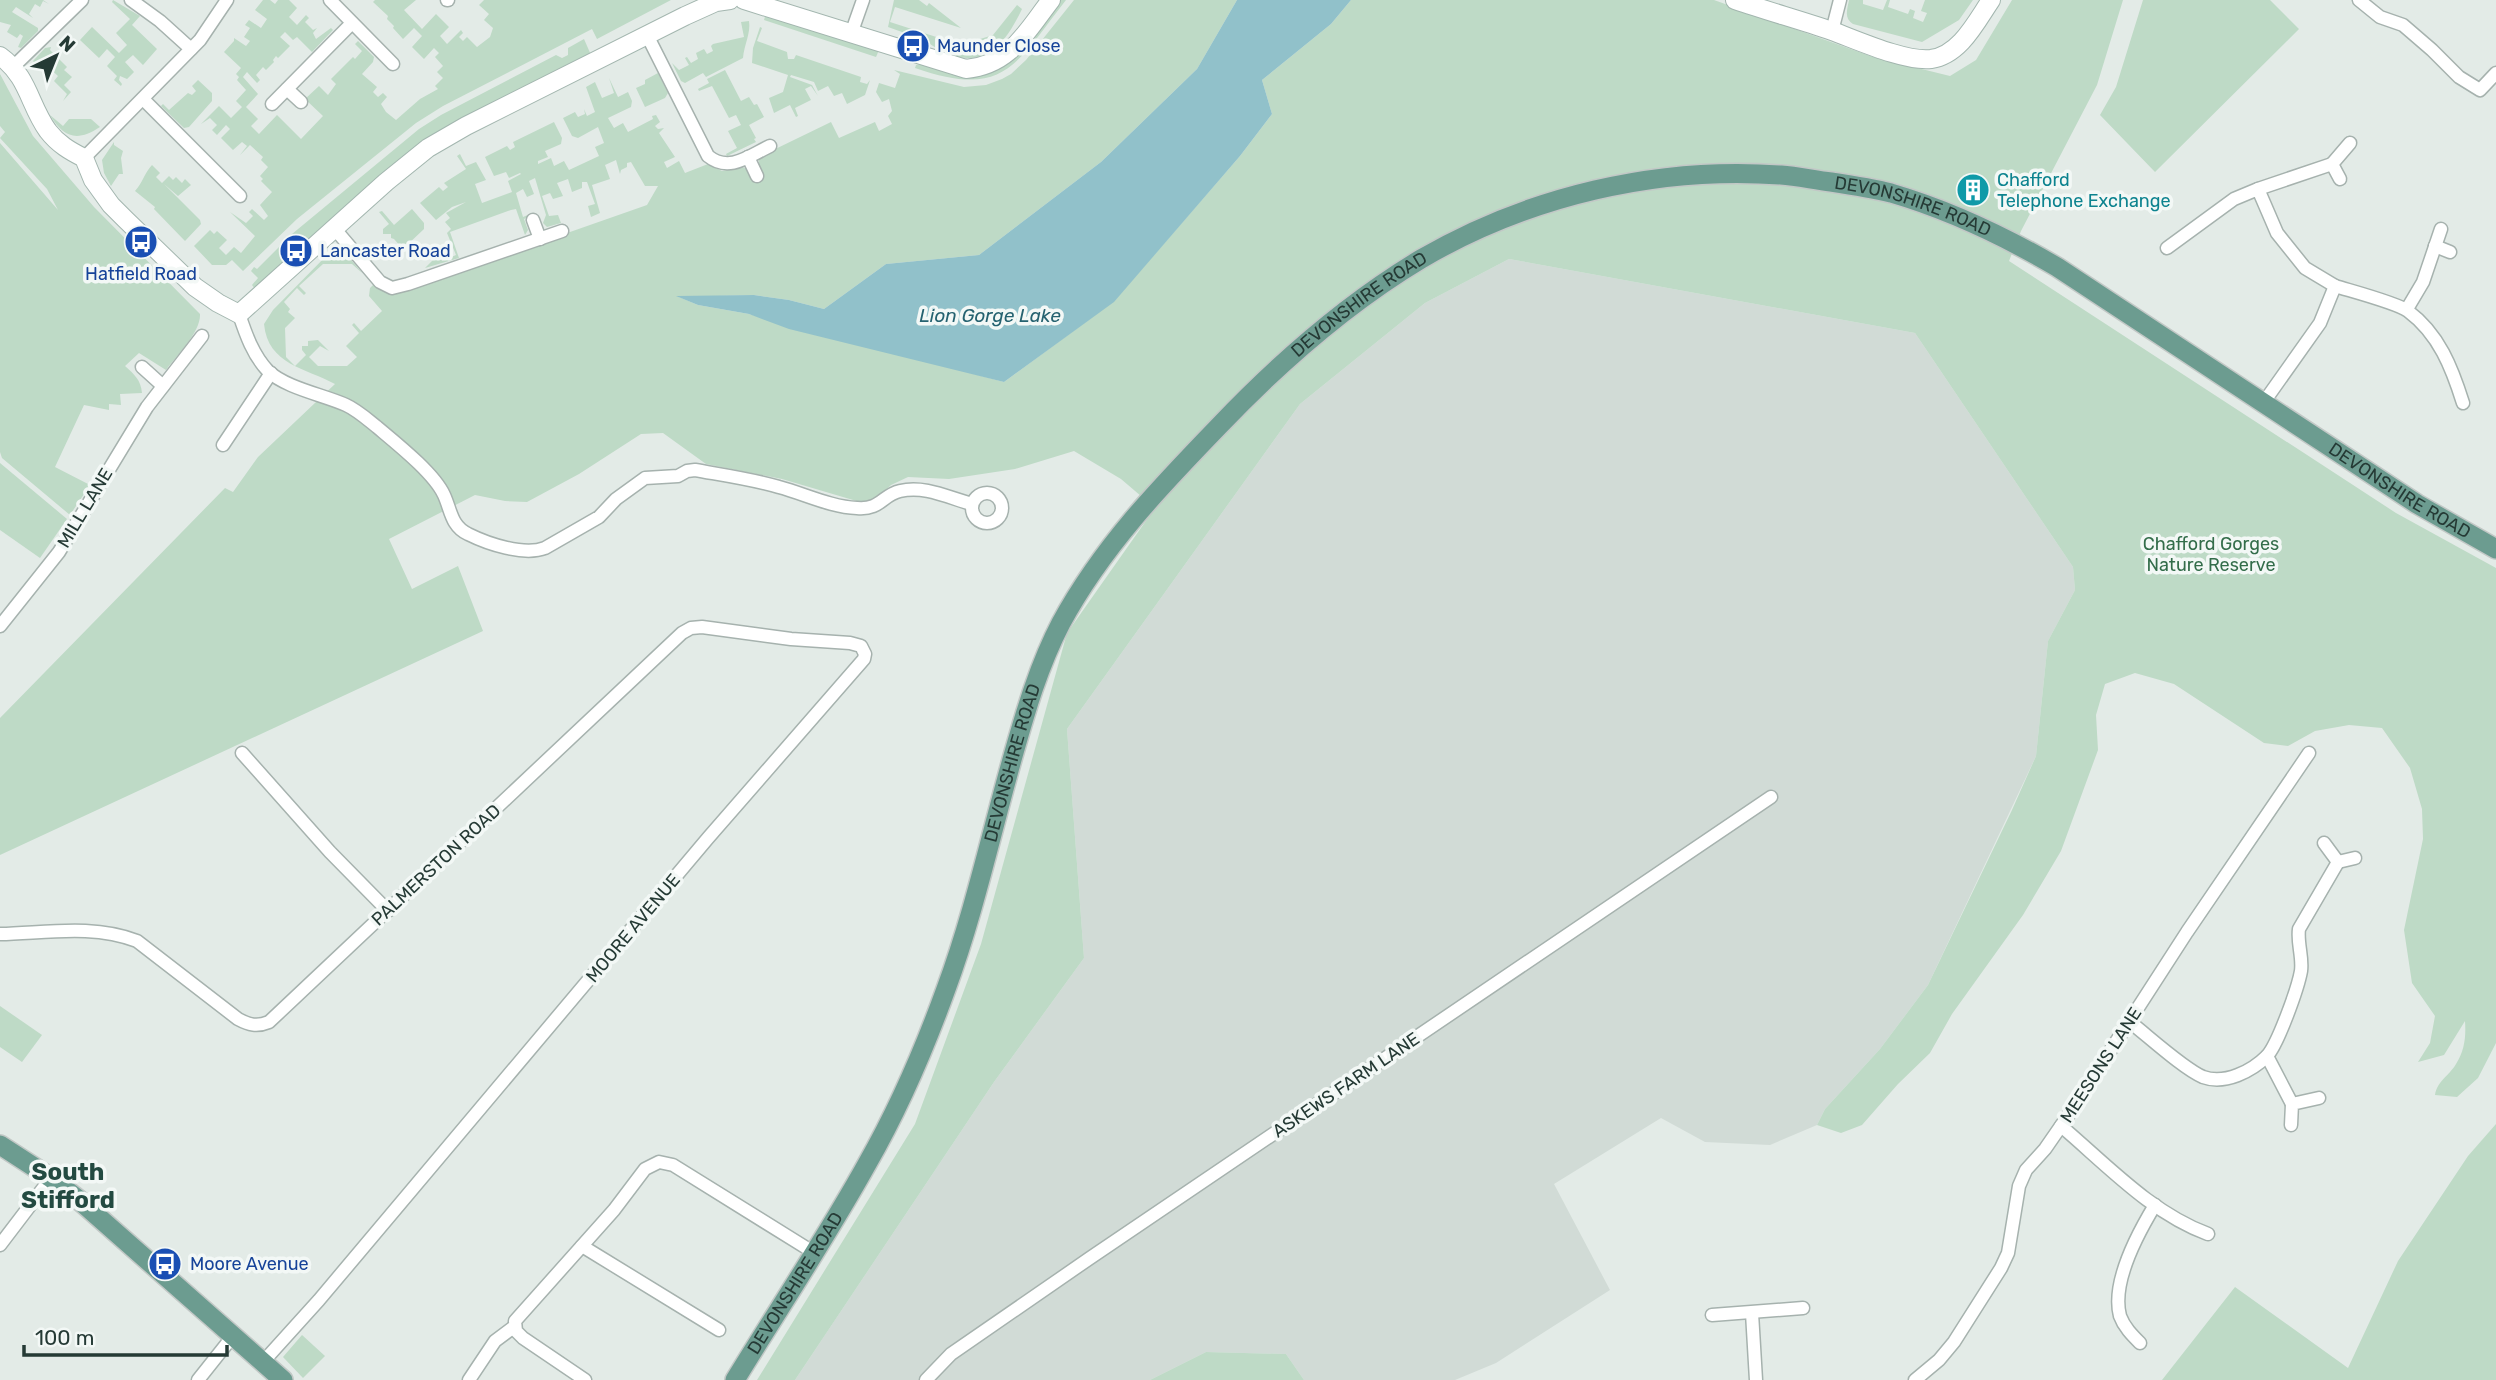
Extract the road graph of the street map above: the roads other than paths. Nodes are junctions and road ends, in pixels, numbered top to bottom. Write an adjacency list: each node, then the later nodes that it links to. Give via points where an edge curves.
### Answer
1 (82, 0): 18 (street)
2 (131, 0): 17 (street)
3 (227, 0): 17 (street)
4 (330, 0): 13 (street)
5 (730, 0): 16 (street, via 716,2)
6 (744, 0): 15 (street)
7 (863, 0): 15 (street)
8 (1051, 0): 15 (street, via 1010,51 979,68 954,67)
9 (1735, 0): 14 (street)
10 (1840, 0): 14 (street)
11 (1991, 0): 14 (street, via 1960,43 1931,59 1892,52)
12 (2359, 0): 20 (street, via 2380,17 2403,25 2459,77 2480,90)
13 (352, 23): 19 (street); 21 (street)
14 (1832, 31)
15 (851, 34)
16 (647, 35): 27 (street, via 708,156 729,165); 35 (street, via 446,136)
17 (191, 50): 22 (street)
18 (7, 62): 28 (street, via 30,93 47,131)
19 (393, 64)
20 (2496, 74)
21 (287, 89): 23 (street); 24 (street)
22 (143, 100): 28 (street); 33 (street)
23 (301, 102)
24 (272, 104)
25 (2350, 143): 29 (street)
26 (770, 146): 27 (street)
27 (748, 157): 30 (street)
28 (84, 158): 44 (street, via 111,205 195,287)
29 (2332, 164): 31 (street); 32 (street)
30 (757, 176)
31 (2340, 179)
32 (2258, 189): 40 (street, via 2234,199); 42 (street, via 2277,233 2305,268)
33 (240, 197)
34 (533, 219): 38 (street)
35 (334, 228): 38 (street, via 380,282 392,288); 44 (street)
36 (2441, 229): 39 (street)
37 (562, 231): 38 (street)
38 (540, 239)
39 (2435, 246): 41 (street); 43 (street, via 2423,282)
40 (2167, 248)
41 (2450, 252)
42 (2335, 286): 43 (street); 49 (street, via 2320,323)
43 (2407, 309): 50 (street, via 2439,343)
44 (239, 314): 47 (street, via 254,353)
45 (202, 336): 48 (street, MILL LANE)
46 (142, 368): 48 (street)
47 (271, 373): 51 (street); 52 (street, via 348,406 376,426 435,481 456,525 466,534 525,552 535,552 599,516 645,478 695,470 859,509 872,508 903,490 937,493)
48 (163, 386): 54 (street, MILL LANE, via 59,552)
49 (2264, 402): 53 (main road, DEVONSHIRE ROAD, via 2417,504); 76 (main road, DEVONSHIRE ROAD, via 2003,236 1921,203 1852,186 1781,175 1700,175 1605,187 1520,212 1421,260 1295,352 1148,500 1085,582 1042,662 1028,702 961,943 923,1049 867,1164)
50 (2463, 404)
51 (223, 445)
52 (972, 504)
53 (2496, 549)
54 (0, 626)
55 (865, 654): 62 (street, PALMERSTON ROAD, via 861,646 850,643 691,628); 84 (street, MOORE AVENUE)
56 (242, 753): 62 (street)
57 (2309, 753): 64 (street, MEESONS LANE)
58 (1771, 797): 90 (street, ASKEWS FARM LANE, via 1078,1266 951,1354)
59 (2324, 843): 61 (street)
60 (2356, 858): 61 (street)
61 (2338, 862): 65 (street, via 2299,929 2298,983)
62 (388, 911): 63 (street, PALMERSTON ROAD, via 260,1026 238,1019 137,941 117,933)
63 (0, 934)
64 (2130, 1022): 65 (street, via 2206,1078 2238,1075); 69 (street, MEESONS LANE)
65 (2267, 1056): 67 (street)
66 (2319, 1098): 67 (street)
67 (2292, 1104): 68 (street)
68 (2291, 1125)
69 (2061, 1126): 72 (street); 92 (street, MEESONS LANE, via 2022,1178 2001,1268 1954,1342)
70 (0, 1145): 71 (main road)
71 (51, 1178): 74 (street); 82 (main road)
72 (2155, 1205): 73 (street); 83 (street, via 2133,1244 2120,1287 2120,1316)
73 (2208, 1234)
74 (0, 1245)
75 (582, 1246): 76 (street, via 645,1169 659,1162 673,1165); 80 (street); 81 (street)
76 (813, 1252): 89 (main road, DEVONSHIRE ROAD)
77 (1802, 1308): 78 (street)
78 (1752, 1313): 79 (street); 91 (street)
79 (1712, 1315)
80 (515, 1326): 87 (street, via 495,1341); 88 (street, via 523,1338)
81 (719, 1330)
82 (233, 1336): 84 (main road); 85 (street)
83 (2140, 1343)
84 (263, 1362): 86 (main road)
85 (198, 1380)
86 (283, 1380)
87 (469, 1380)
88 (585, 1380)
89 (735, 1380)
90 (926, 1380)
91 (1756, 1380)
92 (1915, 1380)

